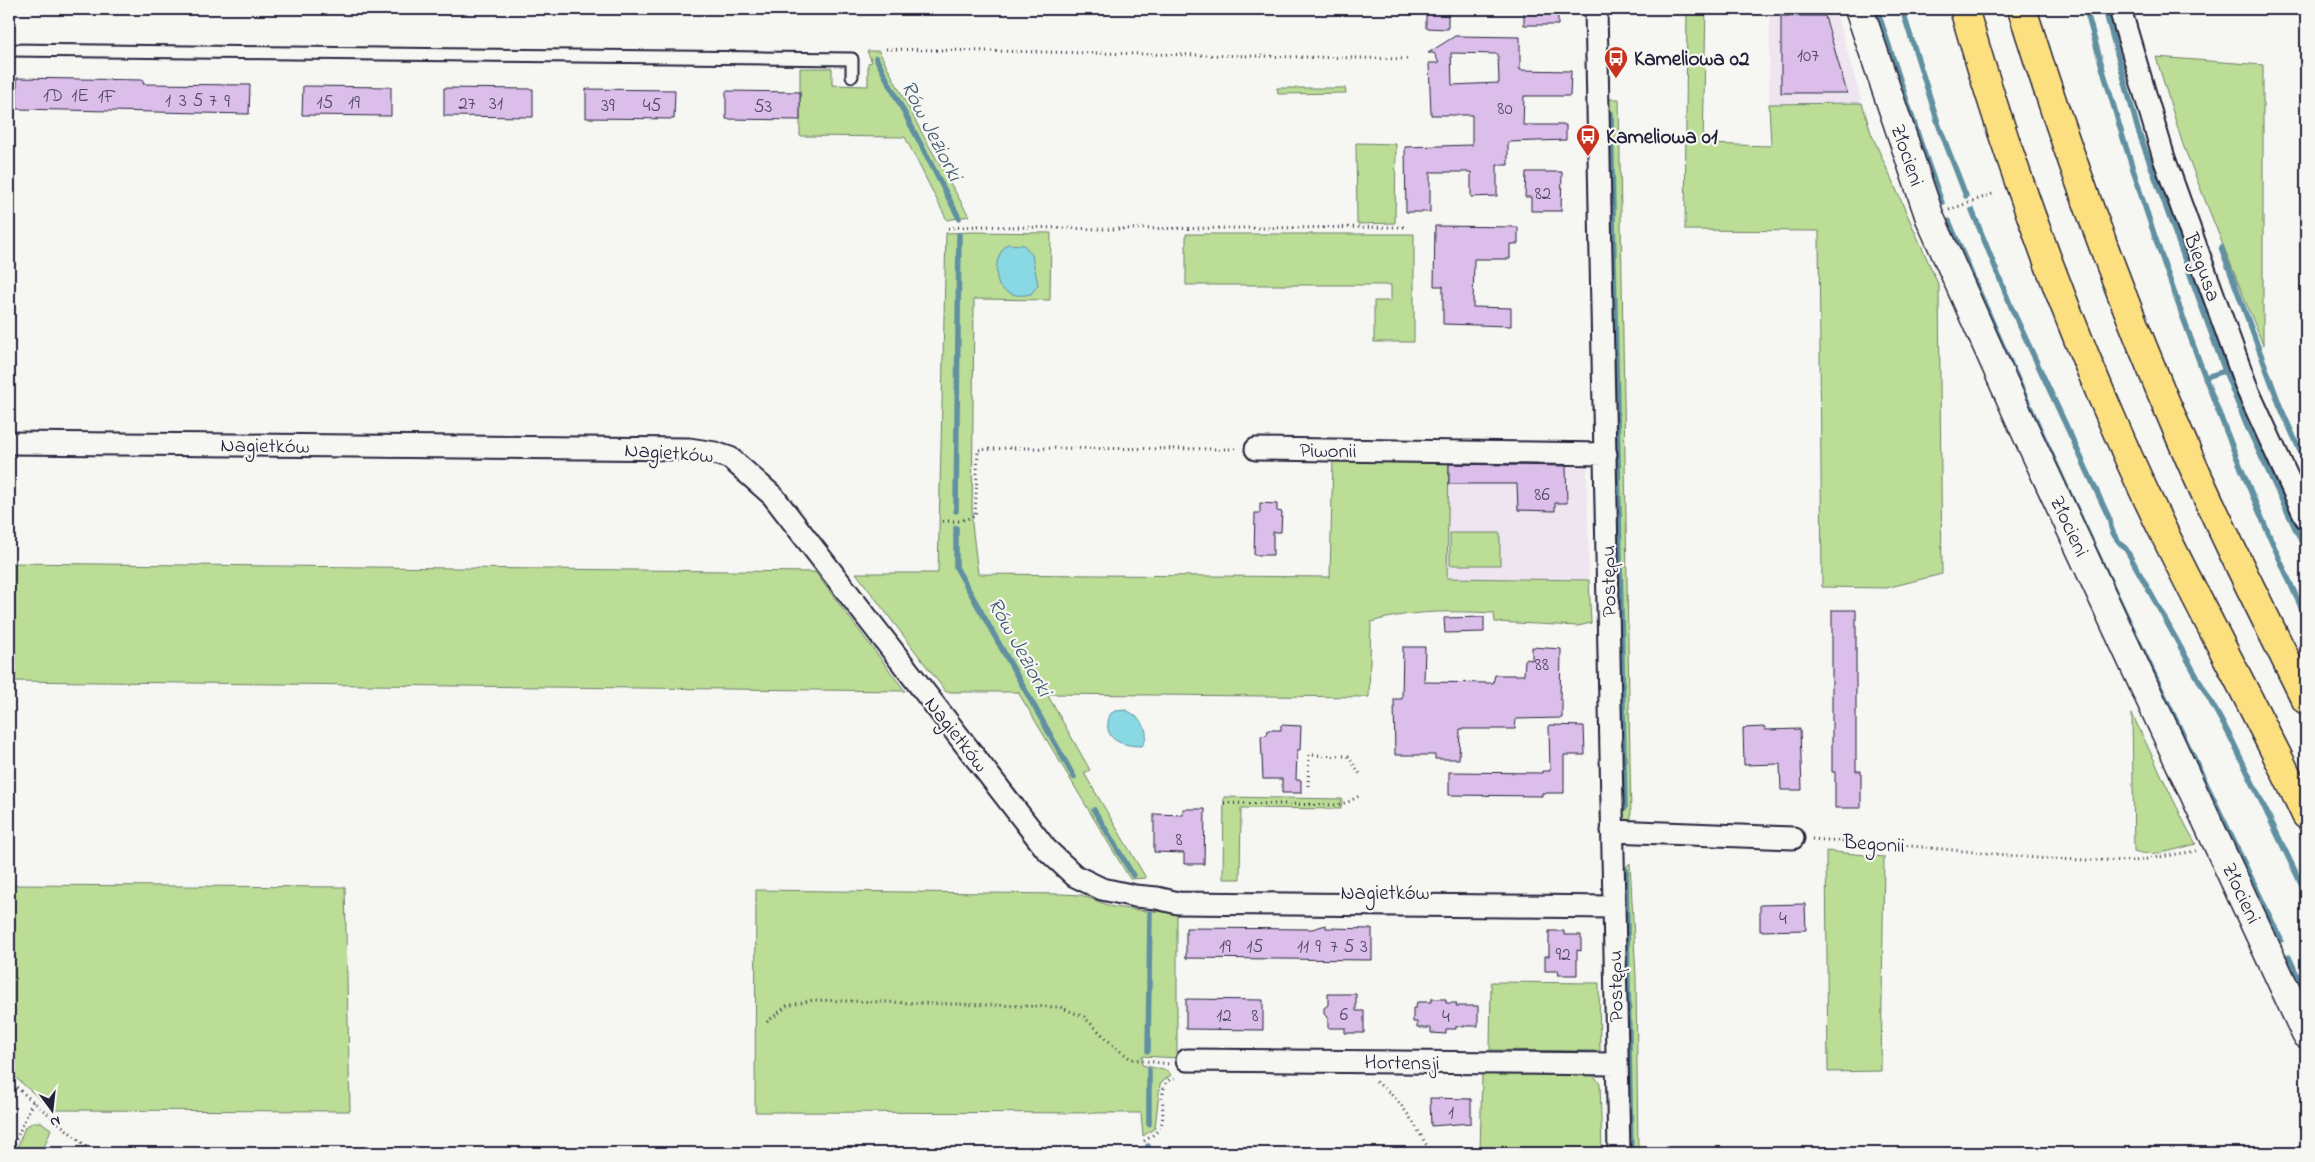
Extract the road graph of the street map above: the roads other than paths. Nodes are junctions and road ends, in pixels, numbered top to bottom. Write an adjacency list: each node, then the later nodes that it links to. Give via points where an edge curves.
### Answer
1 (1596, 9): 10 (street, Postępu)
2 (1859, 9): 17 (street, Złocieni, via 1930,218 2023,426)
3 (1964, 9): 13 (highway, via 1988,91 2044,251 2119,437 2178,563)
4 (2022, 9): 12 (highway, via 2054,112 2135,330 2183,443)
5 (2120, 9): 11 (street, Biegusa, via 2164,158 2248,391)
6 (9, 50): 7 (lane, via 852,60)
7 (852, 76)
8 (9, 443): 16 (street, Nagietków, via 689,449 716,453 730,458 773,496 1046,849 1088,883 1116,893 1178,903)
9 (1256, 449): 10 (street, Piwonii)
10 (1606, 454): 14 (street, Postępu)
11 (2306, 518)
12 (2306, 700)
13 (2306, 815)
14 (1612, 831): 15 (street); 16 (street, Postępu)
15 (1793, 838)
16 (1614, 900): 18 (street, Postępu)
17 (2306, 1034)
18 (1617, 1064): 19 (street, Hortensji); 20 (street, Postępu)
19 (1185, 1069)
20 (1619, 1153)

